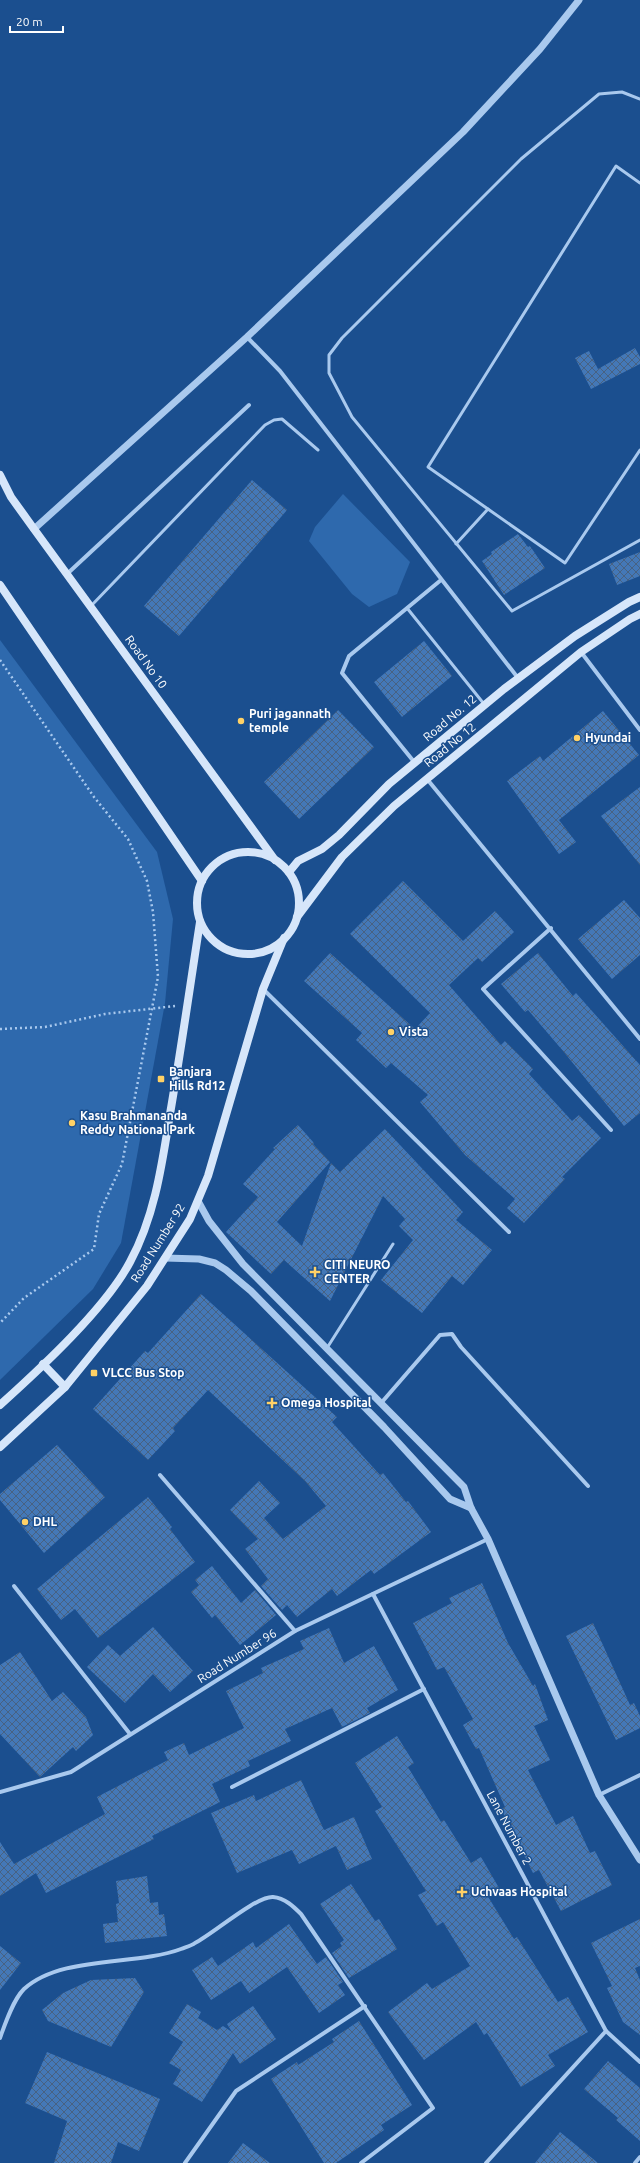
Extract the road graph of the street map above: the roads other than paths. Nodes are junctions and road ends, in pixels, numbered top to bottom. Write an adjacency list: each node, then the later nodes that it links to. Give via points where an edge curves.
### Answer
1 (579, 0): 4 (street, via 540,48 463,132)
2 (640, 99): 12 (lane, via 622,92 599,94 521,159 342,338 329,356 329,373 352,417)
3 (640, 183): 9 (lane, via 616,166 428,467)
4 (247, 337): 10 (street); 14 (street, via 280,371)
5 (249, 404): 13 (street)
6 (318, 450): 17 (lane, via 282,419 274,420 265,426)
7 (640, 450): 9 (lane, via 565,563)
8 (0, 475): 10 (main road, Road No 10, via 11,497)
9 (488, 509): 12 (lane)
10 (34, 529): 13 (main road, Road No 10)
11 (640, 540): 12 (lane, via 512,611)
12 (456, 544)
13 (67, 574): 17 (main road, Road No 10)
14 (441, 580): 18 (street); 21 (street)
15 (0, 584): 28 (main road)
16 (640, 597): 21 (main road, Road No. 12, via 576,636)
17 (90, 606): 26 (main road, Road No 10)
18 (407, 608): 22 (lane); 24 (street, via 349,656 342,673)
19 (640, 614): 20 (main road, Road No 12)
20 (582, 652): 23 (street); 25 (main road, Road No 12)
21 (518, 679): 22 (main road, Road No. 12)
22 (485, 705): 24 (main road, Road No. 12)
23 (640, 730)
24 (415, 763): 27 (main road, Road No. 12, via 339,835 322,849 298,860)
25 (426, 779): 29 (main road, Road No 12, via 342,857); 31 (street)
26 (275, 860): 27 (main road); 28 (main road, via 259,853 226,857 212,867)
27 (288, 872): 29 (main road, via 298,894)
28 (202, 881): 30 (main road, via 197,901)
29 (297, 917): 32 (main road)
30 (200, 922): 32 (main road, via 218,944 238,953 255,954 271,948); 41 (main road, Road Number 92, via 164,1151 151,1215 130,1262 106,1298)
31 (550, 928): 34 (street); 35 (street, via 483,989)
32 (284, 938): 33 (main road, Road Number 92)
33 (263, 989): 36 (main road, Road Number 92, via 208,1176); 37 (street)
34 (640, 1038)
35 (611, 1130)
36 (198, 1201): 39 (main road, Road Number 92, via 190,1219); 40 (street, via 209,1221 243,1264)
37 (509, 1232)
38 (393, 1244): 40 (lane)
39 (165, 1258): 42 (main road, Road Number 92, via 147,1286); 48 (street, via 199,1259 215,1263 226,1270 251,1291 384,1427 450,1499)
40 (327, 1348): 43 (street)
41 (43, 1364): 42 (main road); 44 (main road, Road Number 92)
42 (65, 1387): 45 (main road, Road Number 92)
43 (382, 1402): 47 (street, via 440,1335 452,1334); 48 (street, via 464,1487)
44 (0, 1405)
45 (0, 1447)
46 (160, 1475): 52 (street)
47 (588, 1486)
48 (471, 1508): 49 (street)
49 (488, 1539): 51 (street, Road Number 96); 58 (street)
50 (14, 1586): 54 (street)
51 (373, 1594): 52 (street, Road Number 96); 53 (street, Lane Number 2)
52 (295, 1631): 54 (street, Road Number 96)
53 (424, 1689): 56 (street); 61 (street, Lane Number 2)
54 (130, 1734): 57 (street, Road Number 96, via 71,1772)
55 (640, 1775): 58 (street)
56 (232, 1787)
57 (0, 1792)
58 (599, 1795): 59 (street)
59 (640, 1860)
60 (365, 2006): 62 (street, via 301,1914 290,1903 273,1897 260,1900 195,1944 170,1953 66,1968 42,1978 24,1990 6,2019); 65 (street, via 236,2091); 66 (street, via 433,2108)
61 (606, 2030): 63 (street, Lane Number 2); 67 (street)
62 (0, 2038)
63 (640, 2062)
64 (640, 2157): 68 (street)
65 (185, 2163)
66 (361, 2163)
67 (486, 2163)
68 (635, 2163)

